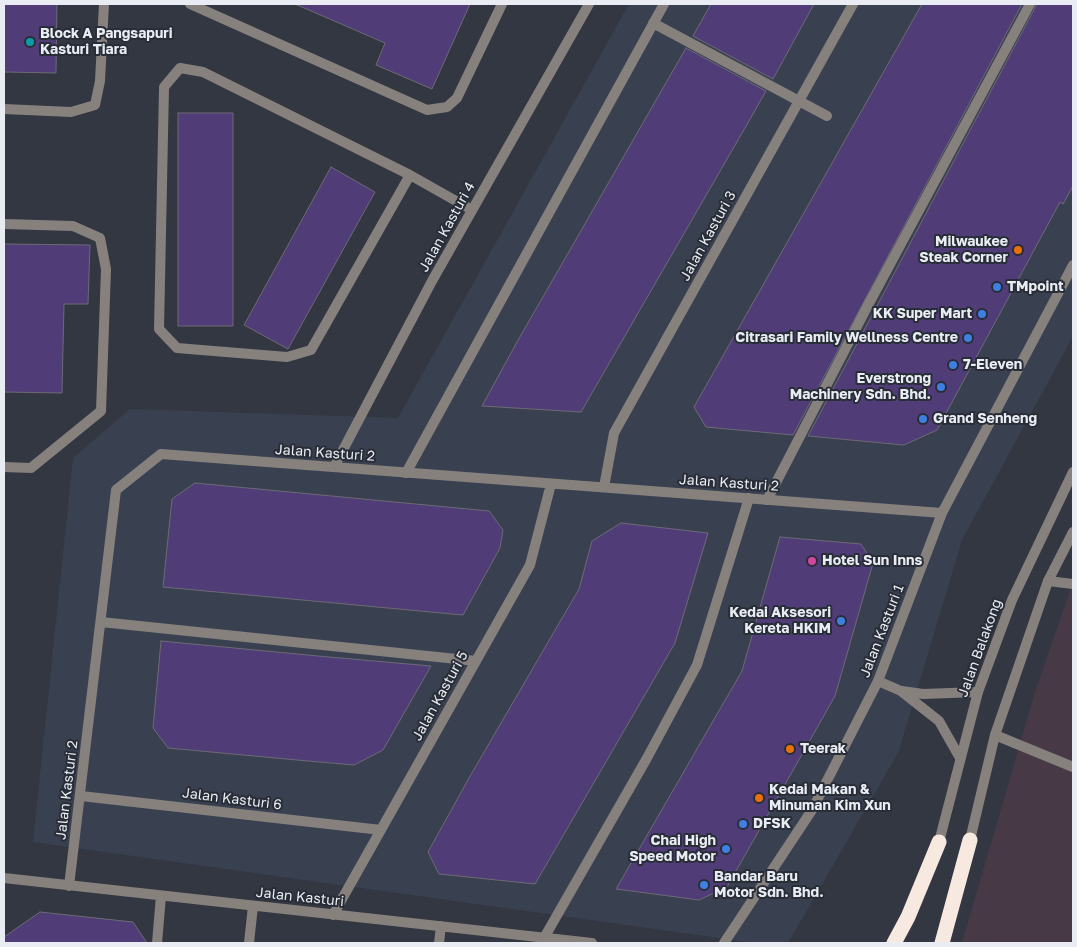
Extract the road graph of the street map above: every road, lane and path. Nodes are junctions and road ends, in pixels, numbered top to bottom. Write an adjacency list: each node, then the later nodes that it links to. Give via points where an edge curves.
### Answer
1 (104, 4): 10 (street, via 100,81 95,105 71,112)
2 (190, 4): 3 (street, via 427,110 447,107 457,98)
3 (502, 4)
4 (589, 4): 13 (street, Jalan Kasturi 4)
5 (664, 4): 8 (street)
6 (853, 4): 9 (street, Jalan Kasturi 3)
7 (1030, 4): 23 (street)
8 (653, 23): 9 (street); 19 (street)
9 (798, 101): 11 (street); 21 (street, Jalan Kasturi 3, via 614,433)
10 (4, 109)
11 (827, 116)
12 (410, 175): 12 (street, via 310,350 287,357 177,348 159,329 164,87 180,68 203,72); 13 (street)
13 (472, 210): 17 (street, Jalan Kasturi 4)
14 (4, 224): 16 (street, via 73,226 100,238 106,269 101,411 31,468)
15 (1073, 265): 24 (street, Jalan Kasturi 1)
16 (4, 467)
17 (334, 467): 19 (street, Jalan Kasturi 2); 28 (street, Jalan Kasturi 2, via 161,454 116,490)
18 (1073, 472): 32 (street, Jalan Balakong, via 1012,600)
19 (406, 473): 20 (street, Jalan Kasturi 2)
20 (551, 484): 21 (street, Jalan Kasturi 2); 29 (street, Jalan Kasturi 5, via 530,565)
21 (604, 487): 22 (street, Jalan Kasturi 2)
22 (749, 498): 23 (street, Jalan Kasturi 2); 46 (street, via 697,665)
23 (767, 500): 24 (street, Jalan Kasturi 2)
24 (942, 513): 30 (street, Jalan Kasturi 1)
25 (1073, 532): 26 (street)
26 (1048, 581): 27 (street); 33 (street)
27 (1073, 584)
28 (101, 622): 29 (street); 36 (street, Jalan Kasturi 2)
29 (476, 661): 37 (street, Jalan Kasturi 5)
30 (878, 681): 31 (street); 51 (street, Jalan Kasturi 1, via 812,810)
31 (901, 691): 32 (street, via 923,694); 34 (street, via 939,721)
32 (978, 692): 34 (street, Jalan Balakong)
33 (994, 735): 35 (street); 38 (street)
34 (960, 758): 39 (street, Jalan Balakong)
35 (1073, 767)
36 (81, 796): 37 (street, Jalan Kasturi 6); 41 (street, Jalan Kasturi 2)
37 (381, 830): 44 (street, Jalan Kasturi 5)
38 (970, 840): 53 (highway)
39 (938, 842): 52 (highway)
40 (4, 878): 41 (street, Jalan Kasturi)
41 (69, 886): 42 (street, Jalan Kasturi)
42 (161, 896): 43 (street, Jalan Kasturi); 47 (street)
43 (253, 906): 44 (street, Jalan Kasturi); 48 (street)
44 (333, 915): 45 (street, Jalan Kasturi)
45 (441, 926): 46 (street, Jalan Kasturi); 49 (street)
46 (544, 938): 50 (street, Jalan Kasturi)
47 (156, 943)
48 (249, 943)
49 (439, 943)
50 (592, 943)
51 (724, 943)
52 (894, 943)
53 (942, 943)

